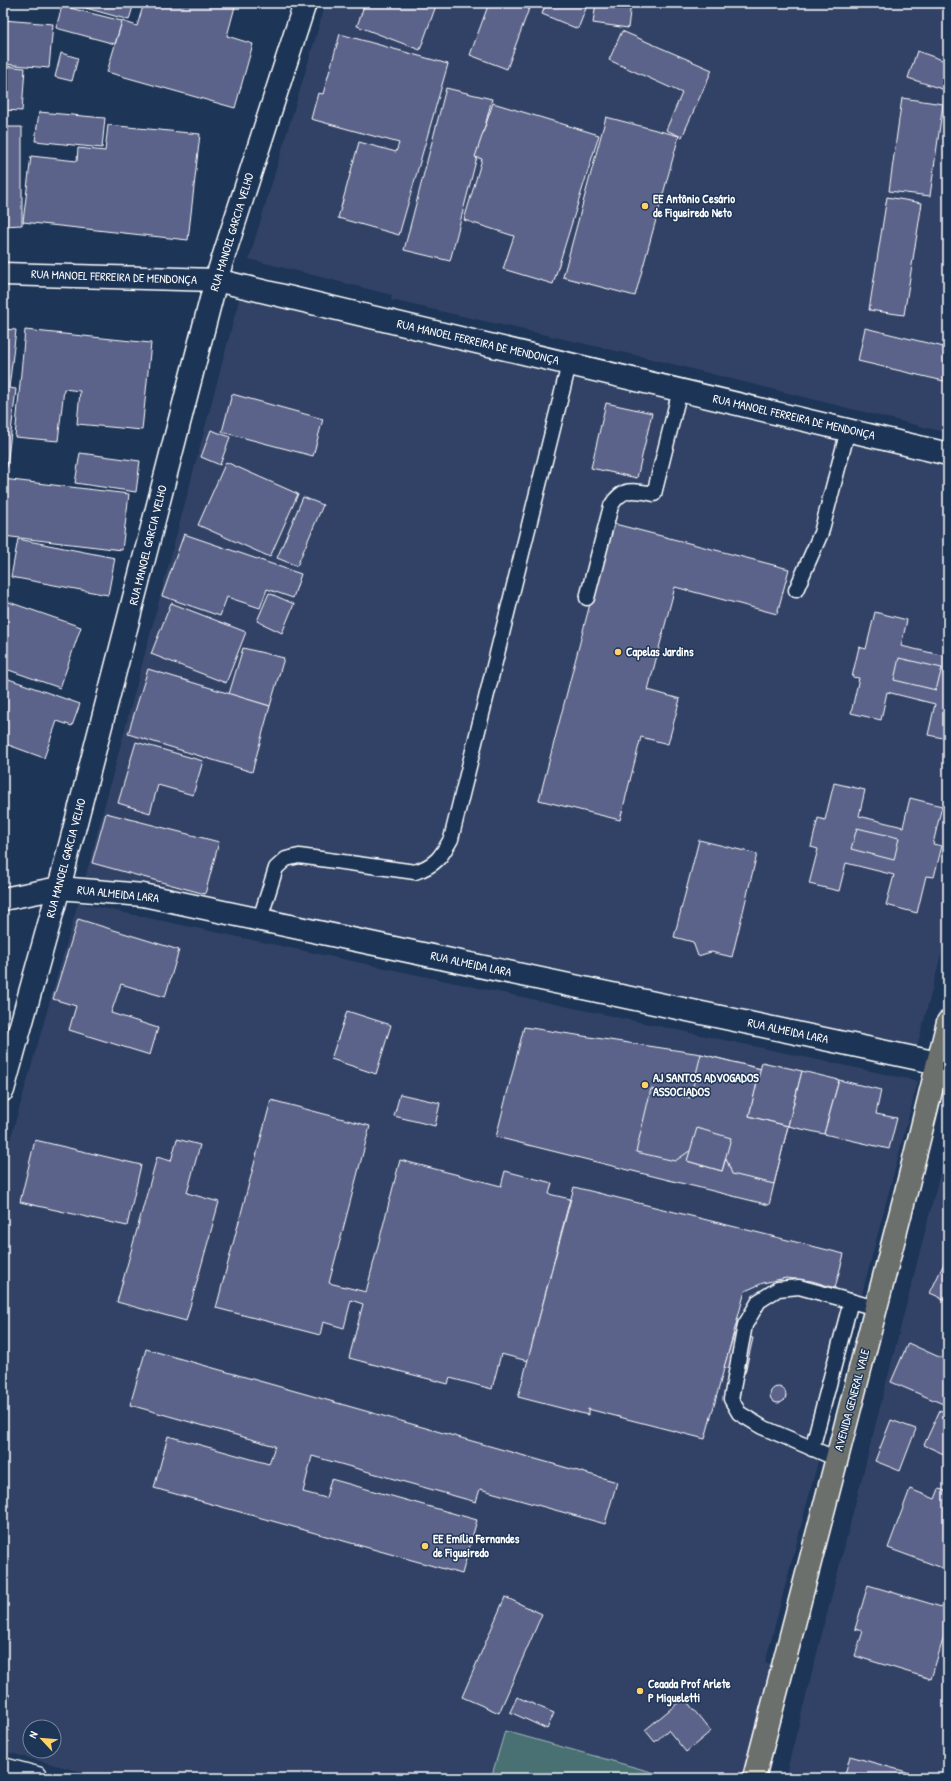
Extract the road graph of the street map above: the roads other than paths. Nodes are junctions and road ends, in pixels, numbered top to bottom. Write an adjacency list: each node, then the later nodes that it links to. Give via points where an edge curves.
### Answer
1 (305, 3): 3 (street, RUA MANOEL GARCIA VELHO)
2 (3, 274): 3 (street, RUA MANOEL FERREIRA DE MENDONÇA)
3 (216, 280): 4 (street, RUA MANOEL FERREIRA DE MENDONÇA); 10 (street, RUA MANOEL GARCIA VELHO)
4 (569, 364): 5 (street, RUA MANOEL FERREIRA DE MENDONÇA); 12 (lane, via 451,839 442,855 429,868 415,872 298,856 286,858 276,868)
5 (680, 390): 6 (street, RUA MANOEL FERREIRA DE MENDONÇA); 9 (lane, via 654,494 632,490 617,496 611,506)
6 (848, 430): 7 (street, RUA MANOEL FERREIRA DE MENDONÇA); 8 (lane, via 821,533)
7 (948, 454)
8 (796, 590)
9 (587, 598)
10 (59, 888): 11 (street, RUA ALMEIDA LARA); 12 (street, RUA ALMEIDA LARA, via 143,895); 15 (street, RUA MANOEL GARCIA VELHO)
11 (3, 899)
12 (260, 919): 14 (street, RUA ALMEIDA LARA)
13 (948, 1022): 14 (main road, AVENIDA GENERAL VALE)
14 (938, 1063): 17 (main road, AVENIDA GENERAL VALE)
15 (3, 1090)
16 (851, 1301): 17 (lane); 18 (lane); 18 (lane, via 799,1287 778,1289 759,1301 745,1325 731,1399 739,1413 762,1427)
17 (876, 1308): 19 (main road, AVENIDA GENERAL VALE)
18 (812, 1449): 19 (lane)
19 (837, 1459): 22 (main road, AVENIDA GENERAL VALE)
20 (3, 1769): 21 (street)
21 (37, 1778)
22 (754, 1778)

